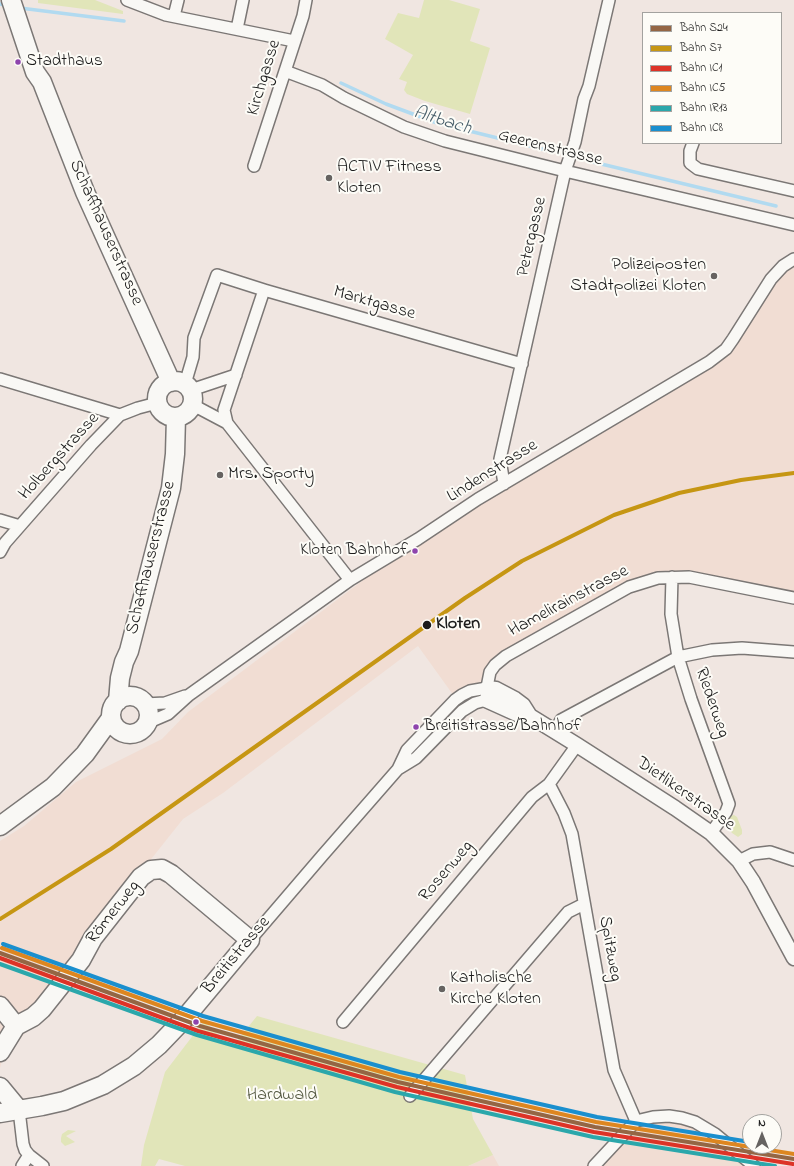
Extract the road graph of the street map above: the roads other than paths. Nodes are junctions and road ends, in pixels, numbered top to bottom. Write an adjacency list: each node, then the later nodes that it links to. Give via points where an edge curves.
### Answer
1 (127, 0): 7 (street)
2 (178, 0): 7 (street)
3 (243, 0): 8 (street)
4 (306, 0): 9 (street, Kirchgasse)
5 (609, 0): 13 (street, Petergasse, via 589,86)
6 (17, 4): 21 (main road, Schaffhauserstrasse, via 34,72 42,82 85,192)
7 (174, 16): 8 (street)
8 (237, 29): 9 (street)
9 (294, 41): 10 (street, Kirchgasse)
10 (285, 71): 12 (street, Kirchgasse); 13 (street, Geerenstrasse, via 322,85 404,127 445,141)
11 (693, 144): 14 (street, via 690,162 698,169)
12 (254, 166)
13 (565, 171): 15 (street, Geerenstrasse); 18 (street, Petergasse)
14 (794, 191)
15 (794, 225)
16 (794, 259): 26 (street, Lindenstrasse, via 771,279 741,329 718,356)
17 (264, 290): 18 (street, Marktgasse); 19 (street); 21 (street, Marktgasse, via 217,275 194,338 193,357)
18 (522, 364): 26 (street, Petergasse, via 500,459)
19 (236, 375): 21 (street); 25 (street, via 224,410)
20 (0, 379): 23 (street)
21 (185, 390): 22 (main road, via 166,384 159,392); 24 (main road, via 186,414); 25 (street)
22 (158, 403): 23 (street, Holbergstrasse); 24 (main road, via 162,412)
23 (120, 415): 28 (street, Holbergstrasse)
24 (176, 418): 33 (main road, Schaffhauserstrasse, via 171,488)
25 (227, 423): 31 (street)
26 (504, 484): 31 (street, Lindenstrasse)
27 (0, 520): 28 (street)
28 (20, 526): 29 (street, Holbergstrasse)
29 (0, 552)
30 (672, 577): 32 (street, Hamelirainstrasse, via 689,577); 35 (street, Riederweg, via 672,614); 36 (street, Hamelirainstrasse, via 644,581 629,587 506,656 490,672)
31 (350, 580): 37 (street, Lindenstrasse)
32 (794, 598)
33 (129, 651): 38 (main road, Schaffhauserstrasse, via 120,678); 39 (main road, Schaffhauserstrasse, via 133,691)
34 (794, 652): 35 (street, via 742,648 712,650)
35 (678, 657): 42 (street, via 561,720); 48 (street, Riederweg, via 729,804)
36 (487, 694): 42 (street, Dietlikerstrasse, via 517,714 530,716); 52 (street, Breitistrasse, via 462,711 416,758 398,769)
37 (189, 695): 39 (street, Lindenstrasse, via 165,703); 41 (street, Lindenstrasse, via 168,714)
38 (118, 701): 39 (main road, via 130,697); 40 (main road, via 112,709)
39 (141, 701): 41 (main road, via 149,713)
40 (112, 718): 43 (main road, via 116,728); 45 (main road)
41 (147, 723): 43 (main road, via 138,732)
42 (555, 731): 44 (street, Dietlikerstrasse)
43 (125, 733): 45 (main road)
44 (577, 745): 46 (street, Rosenweg); 48 (street, Dietlikerstrasse)
45 (85, 754): 47 (main road, via 53,786)
46 (549, 784): 51 (street, Spitzweg, via 572,834); 55 (street, Rosenweg, via 532,797)
47 (0, 826)
48 (711, 833): 50 (street, Dietlikerstrasse)
49 (794, 860): 50 (street, via 770,852 754,854)
50 (739, 861): 53 (street, Dietlikerstrasse, via 754,882)
51 (584, 904): 59 (street, via 568,912); 62 (street, Spitzweg, via 614,1070)
52 (250, 940): 56 (main road, Römerweg, via 172,874 162,869 151,870 141,877 100,928 81,960 42,1009 34,1017); 60 (main road, Breitistrasse, via 184,1019 134,1066 104,1085 64,1101)
53 (794, 958)
54 (0, 1006): 56 (main road)
55 (343, 1022)
56 (16, 1026): 57 (main road)
57 (0, 1052)
58 (0, 1087): 60 (main road)
59 (410, 1096)
60 (19, 1110): 61 (main road, Breitistrasse); 63 (street, via 23,1144)
61 (0, 1113)
62 (636, 1121): 66 (street); 67 (street, via 669,1116 695,1122 715,1134)
63 (28, 1155): 64 (street); 65 (street)
64 (22, 1166)
65 (43, 1166)
66 (594, 1166)
67 (754, 1166)

